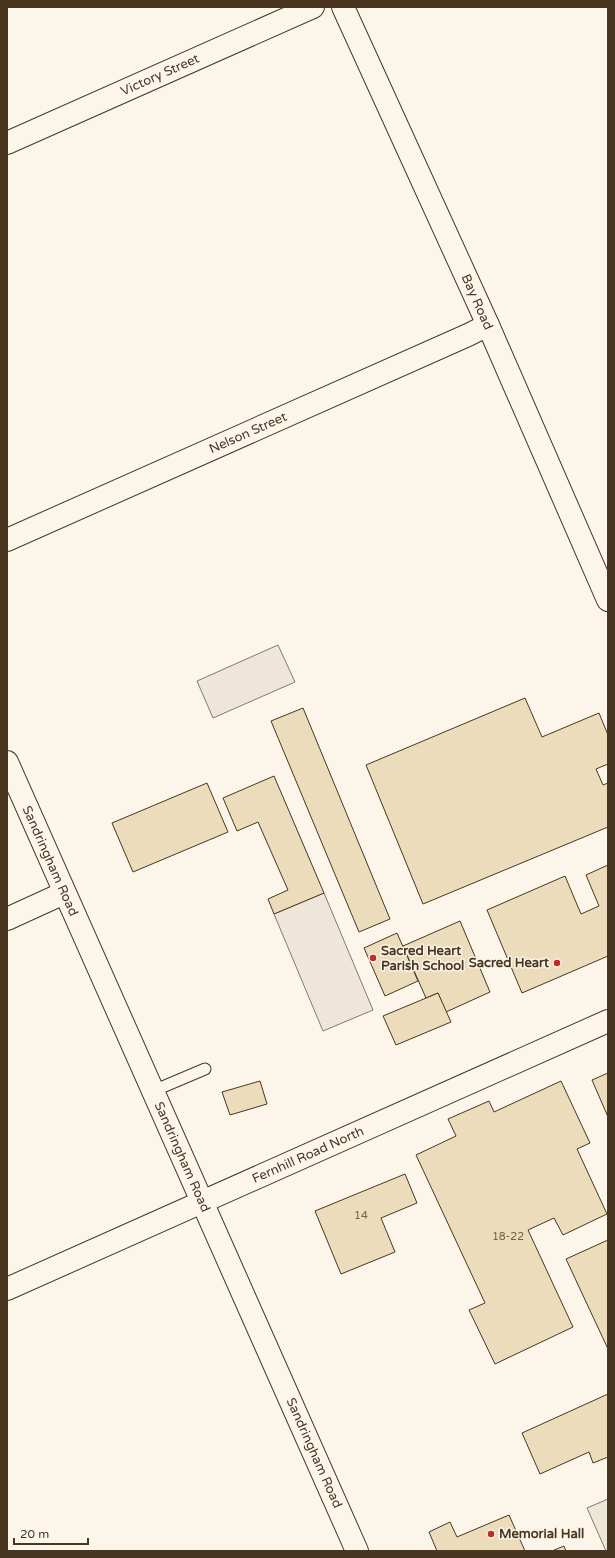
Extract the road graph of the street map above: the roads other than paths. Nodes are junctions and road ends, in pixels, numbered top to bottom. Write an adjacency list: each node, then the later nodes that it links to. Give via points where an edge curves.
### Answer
1 (313, 7): 3 (street, Victory Street)
2 (343, 7): 4 (street, Bay Road)
3 (7, 143)
4 (488, 325): 5 (street, Nelson Street); 6 (street, Bay Road)
5 (7, 540)
6 (608, 600)
7 (7, 762): 8 (street, Sandringham Road)
8 (64, 893): 9 (street); 12 (street, Sandringham Road)
9 (7, 919)
10 (608, 1021): 13 (street, Fernhill Road North)
11 (205, 1070): 12 (lane)
12 (153, 1090): 13 (street, Sandringham Road)
13 (202, 1202): 14 (street, Fernhill Road North); 15 (street, Sandringham Road)
14 (7, 1289)
15 (358, 1551)

